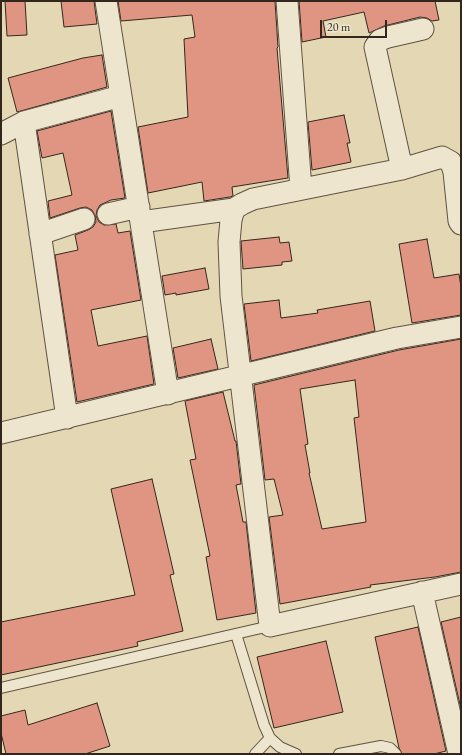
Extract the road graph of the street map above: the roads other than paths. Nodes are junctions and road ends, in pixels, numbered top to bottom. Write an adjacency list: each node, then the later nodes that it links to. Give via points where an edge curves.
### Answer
1 (106, 1): 4 (street)
2 (287, 1): 8 (street)
3 (423, 30): 7 (street, via 388,37 380,40 375,47)
4 (121, 96): 5 (street); 11 (street)
5 (24, 122): 6 (street); 14 (street)
6 (1, 134)
7 (402, 169): 8 (street); 13 (street, via 442,157 451,162)
8 (301, 189): 9 (street, via 253,199)
9 (234, 209): 11 (street); 16 (street, via 229,242 230,289)
10 (108, 214): 11 (street)
11 (140, 215): 17 (street)
12 (84, 219): 14 (street)
13 (461, 224)
14 (40, 234): 18 (street)
15 (461, 327): 16 (street, via 397,338)
16 (240, 375): 17 (street); 22 (street)
17 (168, 394): 18 (street)
18 (67, 418): 19 (street)
19 (1, 433)
20 (461, 584): 21 (street)
21 (422, 592): 22 (street); 30 (street)
22 (270, 626): 23 (lane)
23 (236, 634): 24 (lane); 25 (lane)
24 (1, 688)
25 (270, 738): 26 (lane); 27 (lane, via 280,747)
26 (255, 754)
27 (296, 754)
28 (339, 754): 29 (lane, via 381,746 390,748)
29 (396, 754)
30 (459, 754)

